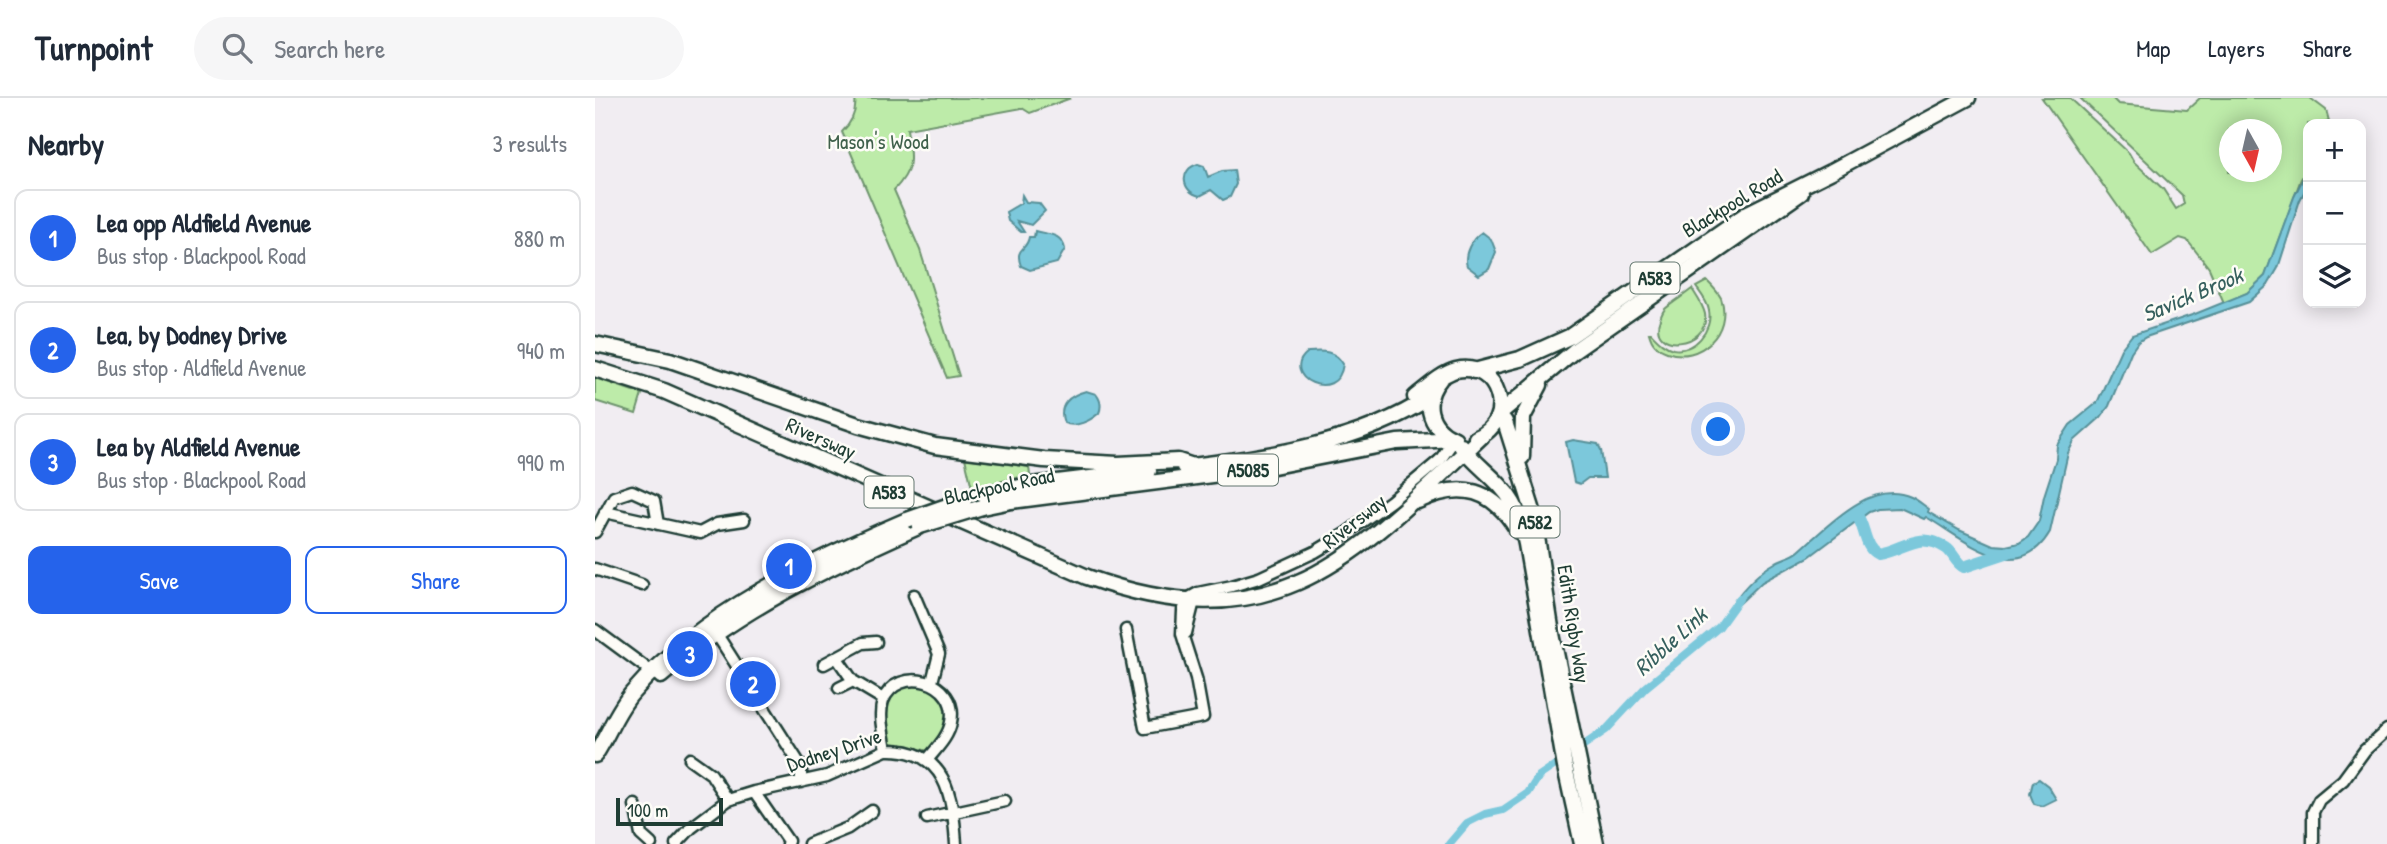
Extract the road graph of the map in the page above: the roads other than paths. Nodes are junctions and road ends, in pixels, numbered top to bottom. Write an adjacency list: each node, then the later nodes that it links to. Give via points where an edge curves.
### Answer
1 (1968, 98): 2 (highway, Blackpool Road / A583)
2 (1830, 172): 5 (highway, Blackpool Road / A583); 6 (highway, Blackpool Road / A583, via 1724,228 1569,337 1520,359)
3 (595, 344): 16 (highway, Riversway, via 670,360 858,425 935,446 1044,460 1178,461)
4 (595, 369): 28 (highway, Riversway / A583, via 664,391 1087,577 1151,596)
5 (1551, 369): 9 (highway, Blackpool Road / A583); 17 (highway, via 1523,417)
6 (1474, 370): 7 (highway, via 1456,370); 9 (highway, via 1496,387)
7 (1440, 379): 8 (highway); 10 (highway)
8 (1430, 397): 10 (highway, Blackpool Road); 12 (highway, via 1434,423)
9 (1499, 414): 11 (highway); 17 (highway, Edith Rigby Way / A582)
10 (1353, 433): 16 (highway, Blackpool Road)
11 (1482, 436): 12 (highway); 14 (highway, Riversway / A583)
12 (1455, 439): 13 (highway, Blackpool Road / A5085); 14 (highway, Edith Rigby Way / A582); 15 (street, Riversway)
13 (1434, 440): 15 (street); 21 (highway, Blackpool Road / A5085, bridge, via 1011,501)
14 (1465, 452): 18 (highway, Riversway / A583); 24 (highway, Edith Rigby Way / A582, via 1514,504)
15 (1444, 456): 28 (street, Riversway, via 1391,501 1315,552 1259,578 1194,594)
16 (1193, 466): 21 (highway, Blackpool Road / A5085, bridge, via 1039,484 964,500)
17 (1525, 481): 32 (highway, Edith Rigby Way / A582, via 1542,561)
18 (1403, 510): 24 (highway, via 1435,494 1472,491 1493,500); 28 (highway, Riversway / A583, via 1344,559 1304,581 1250,598)
19 (605, 512): 22 (street); 22 (street, via 614,497 632,491 654,500); 23 (street)
20 (744, 520): 22 (street, via 717,524 700,533)
21 (913, 523): 29 (highway, Blackpool Road / A5085, via 790,576)
22 (658, 524)
23 (596, 529)
24 (1526, 544): 32 (highway, Edith Rigby Way / A582)
25 (595, 569): 26 (street)
26 (642, 585)
27 (914, 595): 38 (street, via 939,654)
28 (1190, 601): 31 (street, via 1182,623 1203,717 1145,728)
29 (713, 629): 36 (highway, Blackpool Road / A5085); 46 (street)
30 (595, 630): 36 (street)
31 (1126, 630)
32 (1547, 637): 61 (highway, Edith Rigby Way / A582, via 1565,767); 62 (highway, Edith Rigby Way / A582)
33 (876, 642): 34 (street, via 863,643)
34 (837, 658): 35 (street); 37 (street)
35 (824, 664)
36 (656, 674): 43 (highway, Blackpool Road / A5085)
37 (853, 681): 39 (street); 40 (street)
38 (932, 682): 40 (street, via 904,682); 45 (street, via 947,697 952,714 947,734)
39 (839, 688)
40 (884, 699): 42 (street, via 881,713)
41 (2387, 730): 63 (street, via 2319,800 2313,812)
42 (886, 750): 45 (street, Dodney Drive); 47 (street, Dodney Drive)
43 (595, 755)
44 (689, 759): 50 (street, via 711,774)
45 (928, 759): 54 (street, via 948,787)
46 (801, 766): 47 (street); 48 (street)
47 (827, 776): 48 (street, Dodney Drive)
48 (801, 782): 49 (street, Dodney Drive)
49 (754, 792): 50 (street, Dodney Drive); 58 (street)
50 (728, 800): 57 (street, Dodney Drive)
51 (1005, 801): 54 (street)
52 (635, 805): 56 (street, via 641,835)
53 (872, 811): 59 (street, via 848,828)
54 (954, 812): 55 (street); 60 (street)
55 (927, 818)
56 (650, 844)
57 (676, 844)
58 (787, 844)
59 (809, 844)
60 (956, 844)
61 (1582, 844)
62 (1596, 844)
63 (2313, 844)

